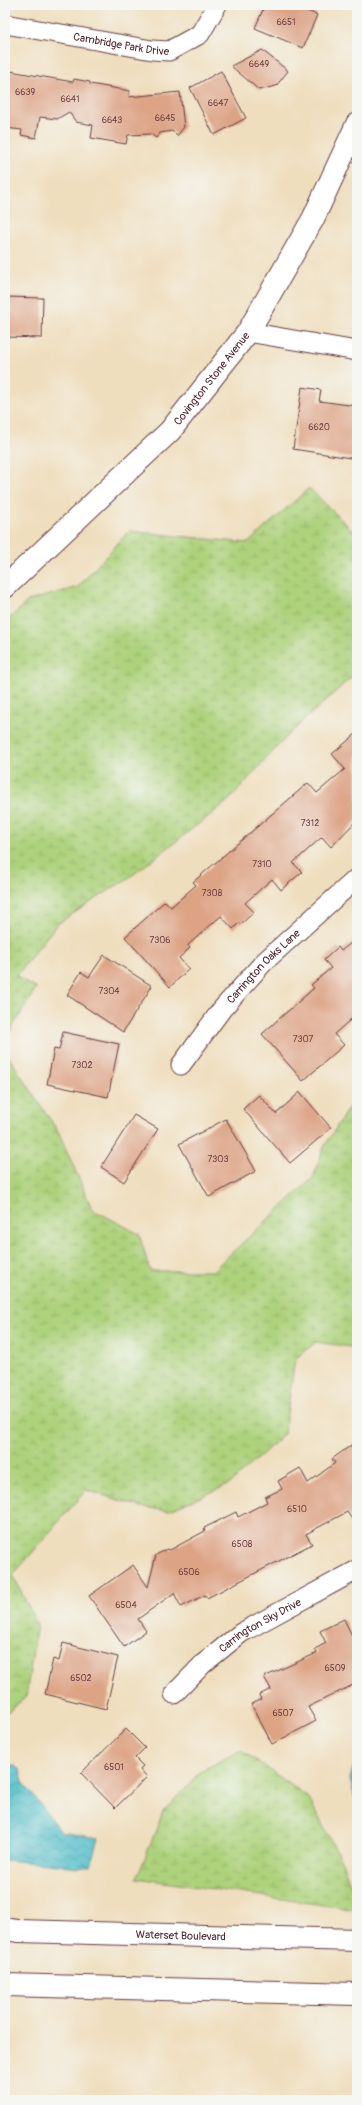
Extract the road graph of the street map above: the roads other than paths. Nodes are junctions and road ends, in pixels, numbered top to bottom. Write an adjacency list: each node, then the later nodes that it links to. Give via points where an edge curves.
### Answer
1 (217, 5): 2 (street, Cambridge Park Drive, via 200,34 170,51)
2 (5, 24)
3 (357, 124): 4 (street, Covington Stone Avenue, via 313,219)
4 (248, 332): 5 (street); 6 (street, Covington Stone Avenue, via 170,431)
5 (357, 351)
6 (5, 587)
7 (357, 878): 8 (street, Carrington Oaks Lane, via 264,962 222,1009)
8 (181, 1065)
9 (357, 1570): 10 (street, Carrington Sky Drive, via 241,1633 203,1664)
10 (174, 1694)
11 (5, 1929): 12 (street, Waterset Boulevard)
12 (357, 1940)
13 (5, 1984): 14 (street)
14 (357, 1994)

